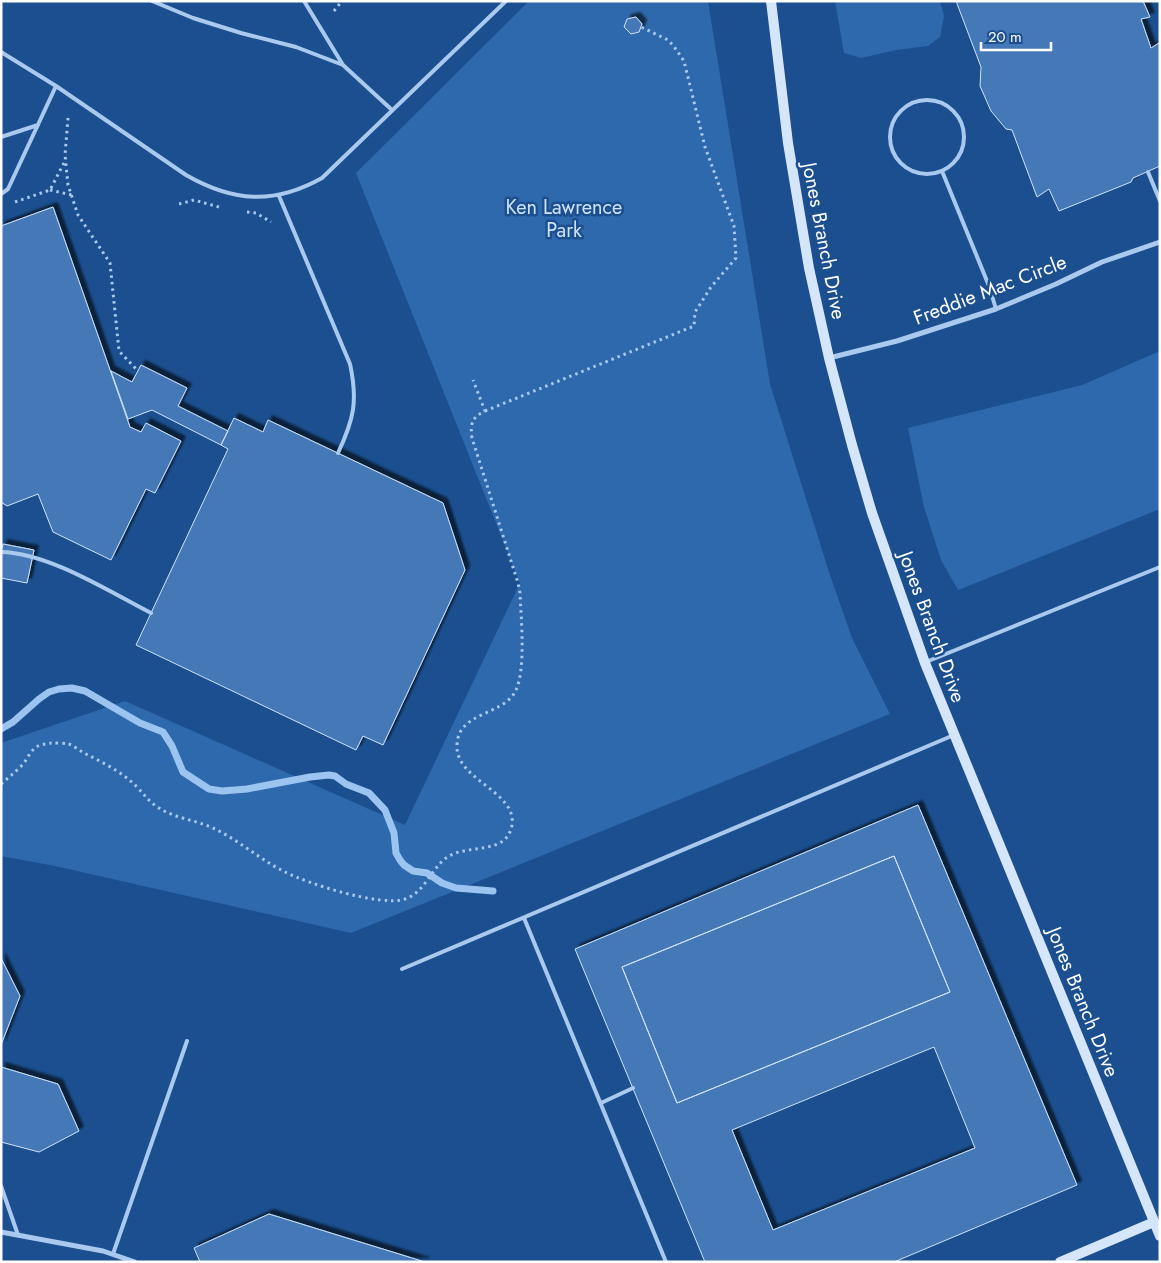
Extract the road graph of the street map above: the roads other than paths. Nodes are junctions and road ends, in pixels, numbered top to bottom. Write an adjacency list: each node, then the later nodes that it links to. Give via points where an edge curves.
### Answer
1 (152, 1): 6 (lane, via 194,18 296,47)
2 (304, 1): 6 (lane)
3 (506, 1): 8 (lane)
4 (771, 1): 18 (main road, Jones Branch Drive, via 798,208)
5 (1, 52): 7 (lane)
6 (344, 65): 8 (lane)
7 (56, 86): 9 (lane); 14 (lane, via 206,186 228,194)
8 (392, 110): 14 (lane, via 322,178)
9 (38, 125): 10 (lane); 13 (lane, via 8,189)
10 (1, 137)
11 (942, 171): 11 (lane, via 958,158 963,148 964,132 951,109 932,100 920,100 908,105 892,124 891,148 906,168 917,173); 17 (lane)
12 (1148, 172): 15 (lane)
13 (1, 194)
14 (279, 196): 19 (lane, via 350,364 355,402 350,425)
15 (1160, 201)
16 (1160, 242): 17 (street, Freddie Mac Circle, via 1102,262)
17 (996, 308): 18 (street, Freddie Mac Circle, via 897,341)
18 (829, 358): 23 (main road, Jones Branch Drive, via 872,513)
19 (338, 453)
20 (1, 552): 22 (lane, via 16,552 58,566)
21 (1160, 567): 23 (lane)
22 (151, 613)
23 (925, 663): 24 (main road, Jones Branch Drive)
24 (954, 736): 25 (lane); 31 (main road, Jones Branch Drive)
25 (524, 918): 26 (lane); 29 (lane)
26 (402, 969)
27 (187, 1041): 35 (lane)
28 (633, 1088): 29 (lane)
29 (601, 1103): 37 (lane)
30 (1, 1186): 33 (lane)
31 (1158, 1220): 34 (main road, Jones Branch Drive); 38 (main road)
32 (1, 1232): 33 (street)
33 (18, 1235): 35 (street)
34 (1160, 1236)
35 (113, 1254): 36 (street)
36 (135, 1262)
37 (666, 1262)
38 (1060, 1262)

